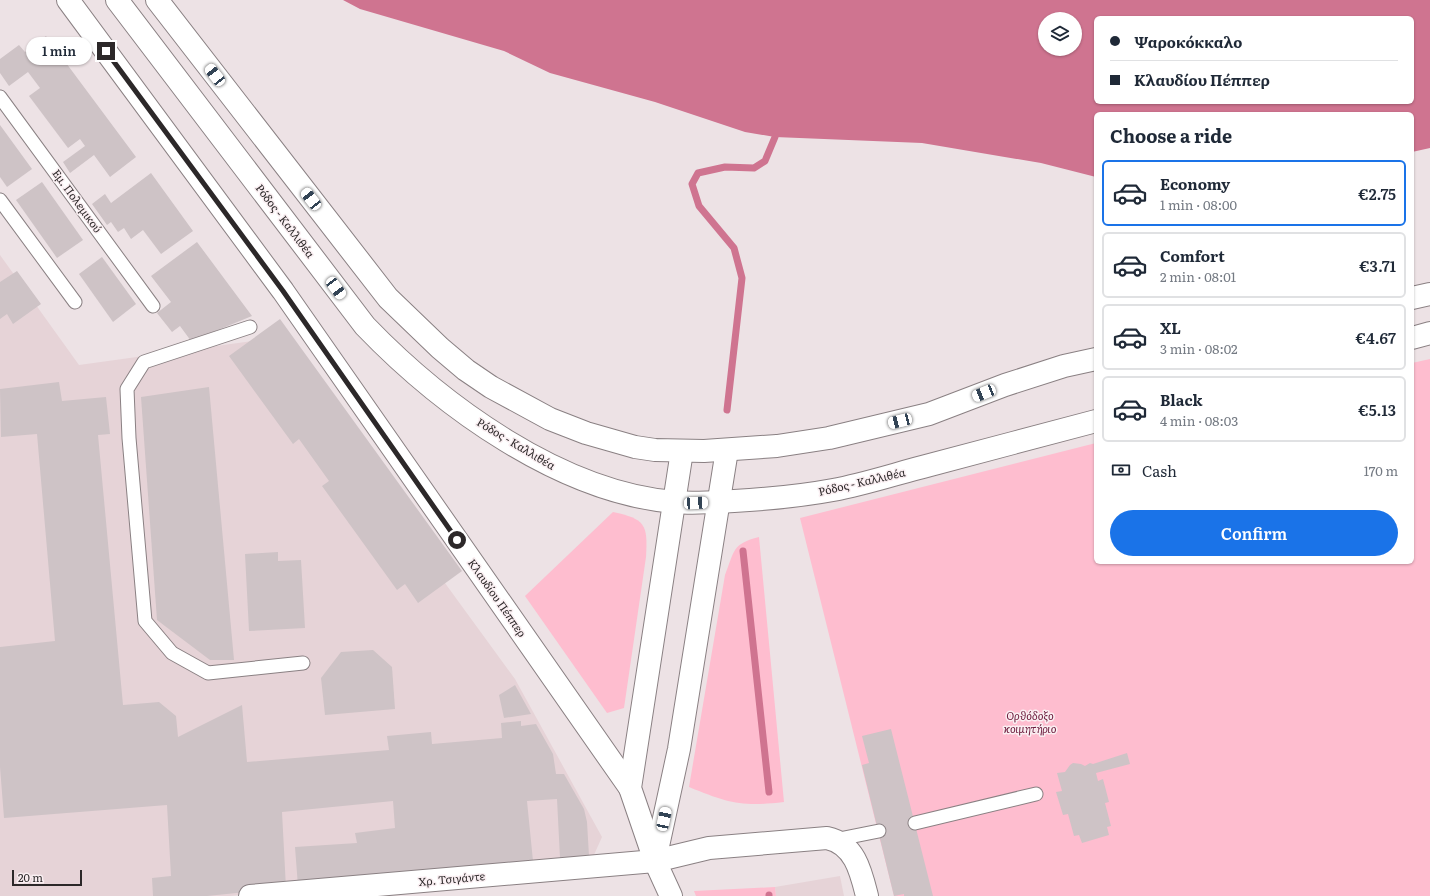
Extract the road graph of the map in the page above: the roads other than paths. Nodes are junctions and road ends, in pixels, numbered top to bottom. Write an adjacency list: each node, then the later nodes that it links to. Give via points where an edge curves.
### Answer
1 (68, 0): 20 (main road, Κλαυδίου Πέππερ, via 283,291)
2 (117, 0): 17 (main road, Ρόδος - Καλλιθέα, via 365,326 389,351 445,399 536,458 590,482 650,499)
3 (157, 0): 16 (main road, via 388,298 440,348 491,387 550,419 635,447)
4 (0, 97): 9 (lane, Εμ. Πολεμικού)
5 (0, 200): 8 (lane)
6 (1430, 294): 7 (main road)
7 (1414, 298)
8 (75, 302)
9 (153, 306)
10 (250, 327): 19 (lane, via 144,362 127,390 144,621 172,653 208,673)
11 (1430, 333): 12 (main road)
12 (1414, 337)
13 (1094, 359): 15 (main road, via 1005,385 921,416 830,438)
14 (1094, 422): 18 (main road, Ρόδος - Καλλιθέα, via 836,490 787,497)
15 (727, 450): 16 (main road); 18 (main road)
16 (682, 451): 17 (main road)
17 (674, 502): 18 (main road, Ρόδος - Καλλιθέα); 20 (main road)
18 (718, 502): 25 (main road, via 679,749)
19 (304, 663)
20 (630, 788): 25 (main road)
21 (1036, 794): 22 (lane)
22 (914, 823)
23 (879, 831): 24 (lane)
24 (834, 840): 25 (main road, Χρ. Τσιγάντε, via 827,838 709,848); 28 (main road, via 850,851 855,859)
25 (655, 861): 26 (main road, Χρ. Τσιγάντε); 27 (main road)
26 (250, 896)
27 (671, 896)
28 (867, 896)

